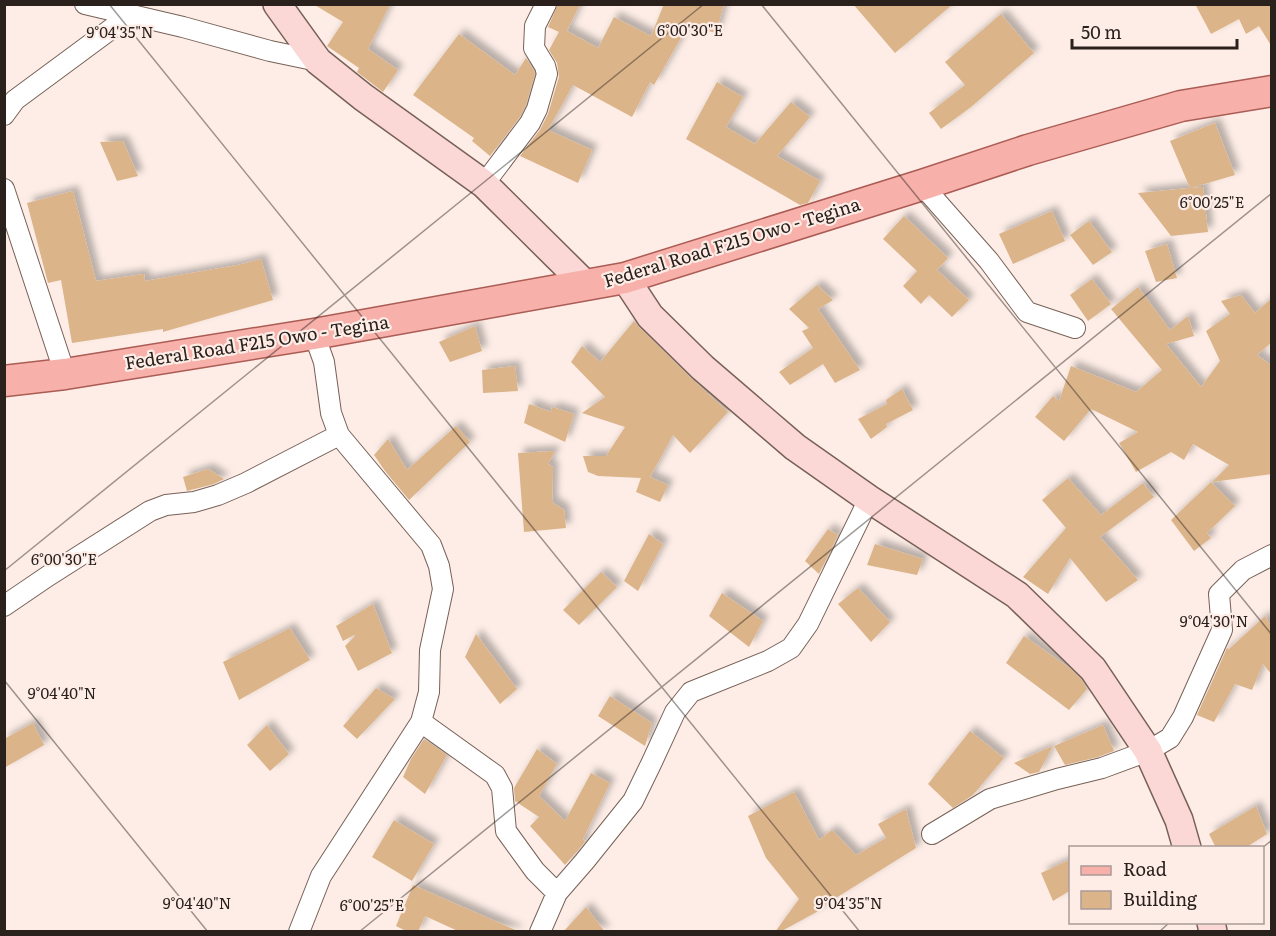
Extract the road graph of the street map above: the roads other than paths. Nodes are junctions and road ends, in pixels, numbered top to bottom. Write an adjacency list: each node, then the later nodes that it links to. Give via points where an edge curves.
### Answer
1 (85, 4): 4 (street)
2 (277, 4): 5 (street)
3 (546, 4): 8 (street, via 535,26 534,48 548,74 537,109)
4 (130, 15): 5 (street); 7 (street, via 15,100)
5 (318, 61): 8 (street)
6 (1272, 92): 9 (main road, Federal Road F215 Owo - Tegina, via 1181,106)
7 (4, 115)
8 (484, 184): 12 (street)
9 (922, 185): 11 (main road, Federal Road F215 Owo - Tegina); 13 (street, via 989,261 1027,312)
10 (4, 189): 15 (street)
11 (625, 278): 12 (main road, Federal Road F215 Owo - Tegina); 18 (street, via 650,316 703,368 795,447)
12 (586, 285): 14 (main road, Federal Road F215 Owo - Tegina)
13 (1076, 328)
14 (314, 334): 15 (main road, Federal Road F215 Owo - Tegina); 17 (street)
15 (65, 374): 16 (main road, Federal Road F215 Owo - Tegina)
16 (4, 381)
17 (339, 435): 20 (street, via 218,495 150,511); 21 (street, via 431,545 439,566 443,589)
18 (870, 499): 22 (street, via 1017,595 1093,669); 25 (street, via 808,624 790,648 768,662 691,692 675,712 633,801)
19 (1272, 555): 22 (street, via 1244,570 1219,594 1222,630 1183,717 1170,738)
20 (4, 606)
21 (421, 722): 25 (street, via 495,775 502,788 506,831 535,871); 26 (street, via 321,876)
22 (1148, 751): 23 (street, via 990,799); 24 (street)
23 (932, 834)
24 (1186, 846)
25 (557, 893): 27 (street)
26 (298, 932)
27 (540, 932)

